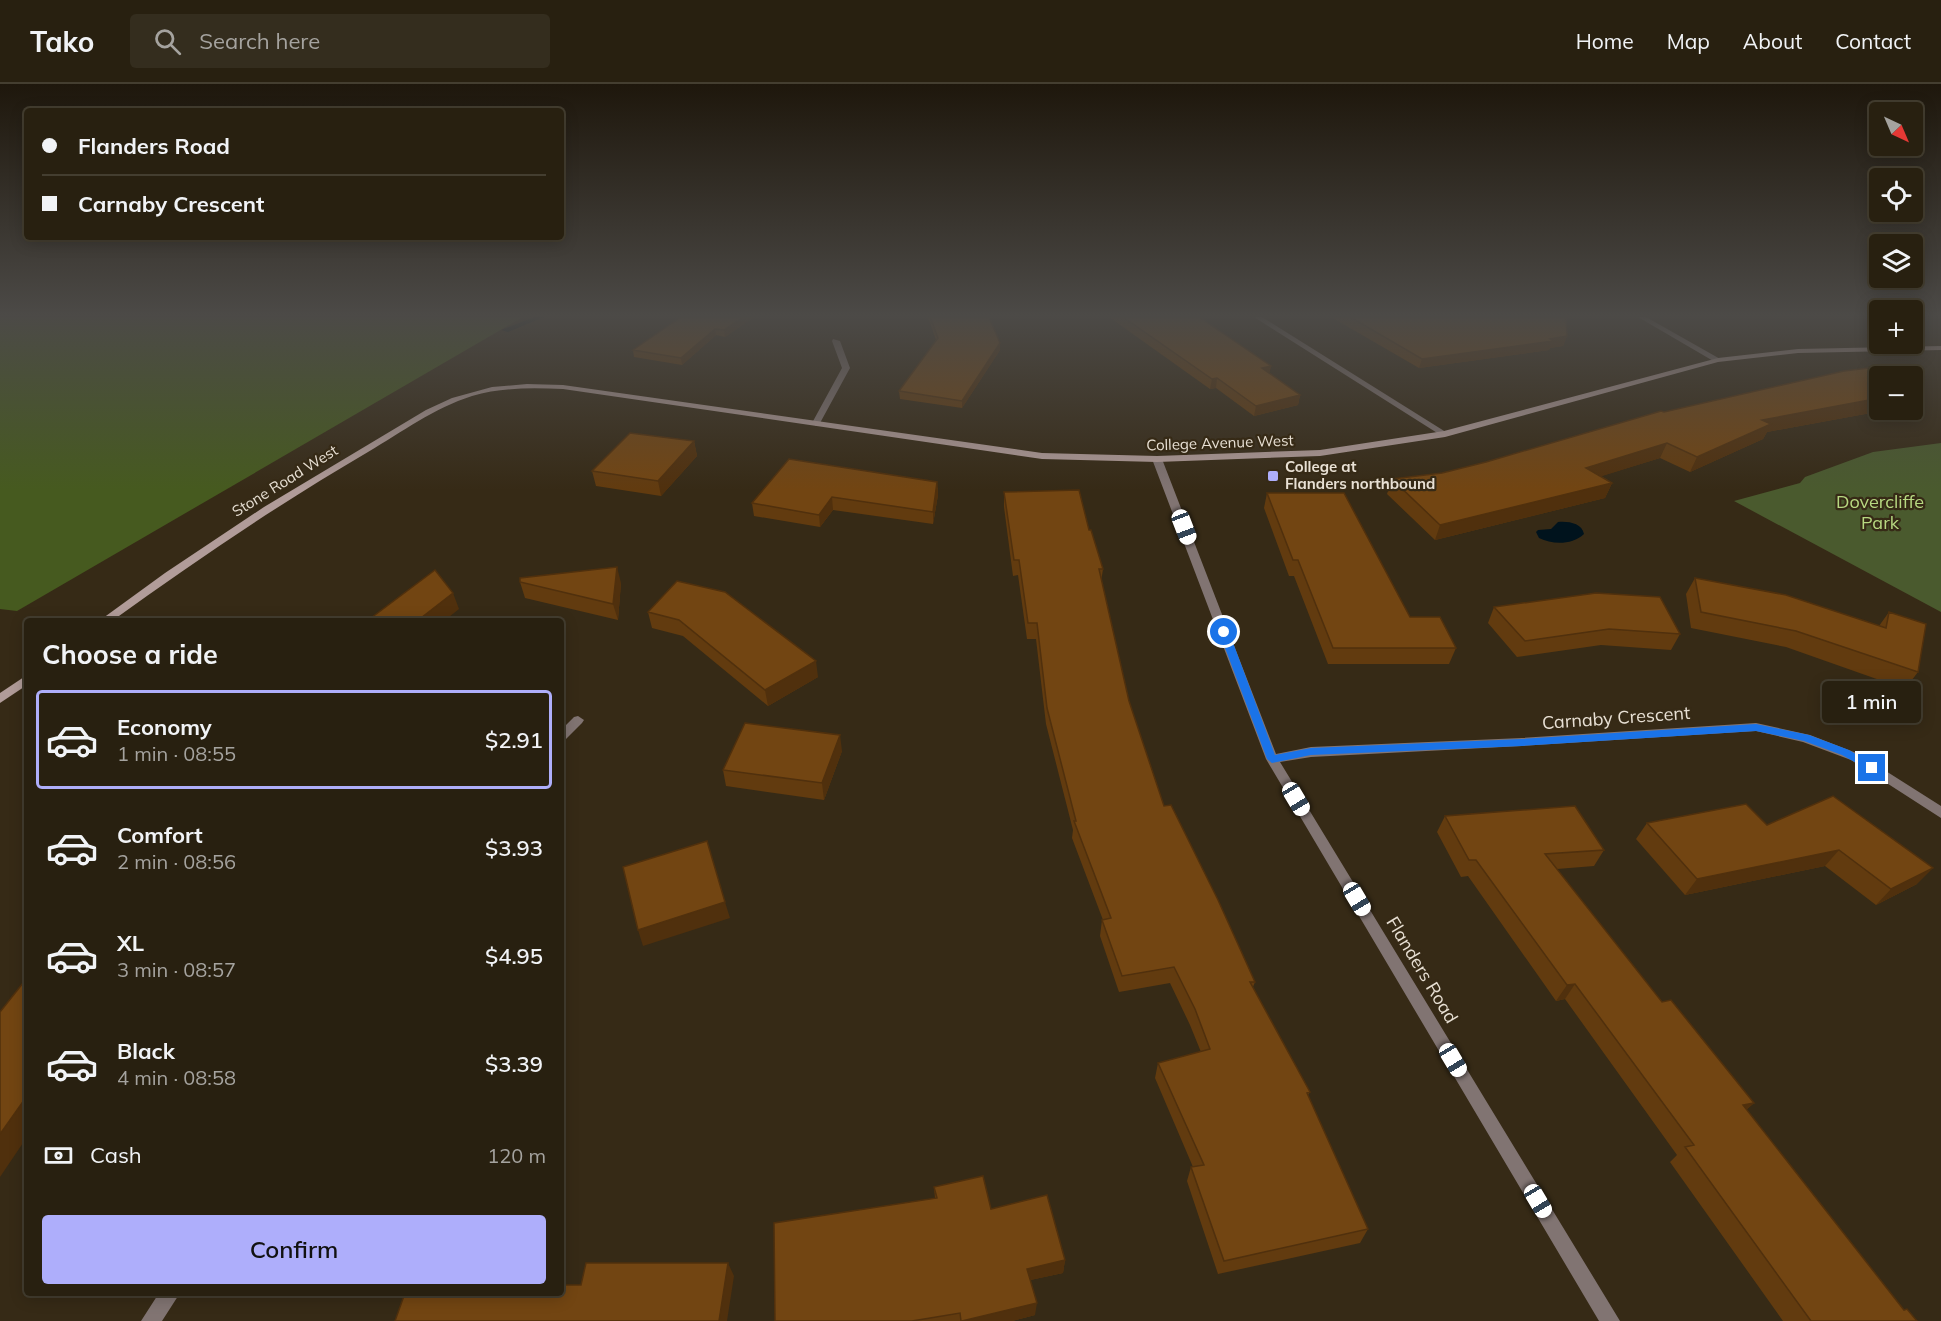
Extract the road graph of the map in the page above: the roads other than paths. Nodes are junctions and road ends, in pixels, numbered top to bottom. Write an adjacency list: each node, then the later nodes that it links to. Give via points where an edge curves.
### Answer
1 (842, 375): 5 (street)
2 (1351, 375): 6 (street)
3 (1664, 375): 6 (street, College Avenue West)
4 (493, 389): 5 (street, College Avenue West, via 563,387); 8 (street, Stone Road West, via 439,406 314,479)
5 (816, 423): 7 (street, College Avenue West, via 1042,456)
6 (1445, 434): 7 (street, College Avenue West, via 1320,453)
7 (1158, 459): 13 (street, Flanders Road)
8 (109, 618)
9 (24, 681): 10 (street)
10 (0, 699)
11 (578, 720): 12 (street)
12 (564, 734)
13 (1272, 759): 14 (street, Carnaby Crescent, via 1311,752 1756,728 1806,738 1855,757); 17 (street, Flanders Road)
14 (1941, 813)
15 (168, 1296): 16 (street)
16 (152, 1321)
17 (1610, 1321)

